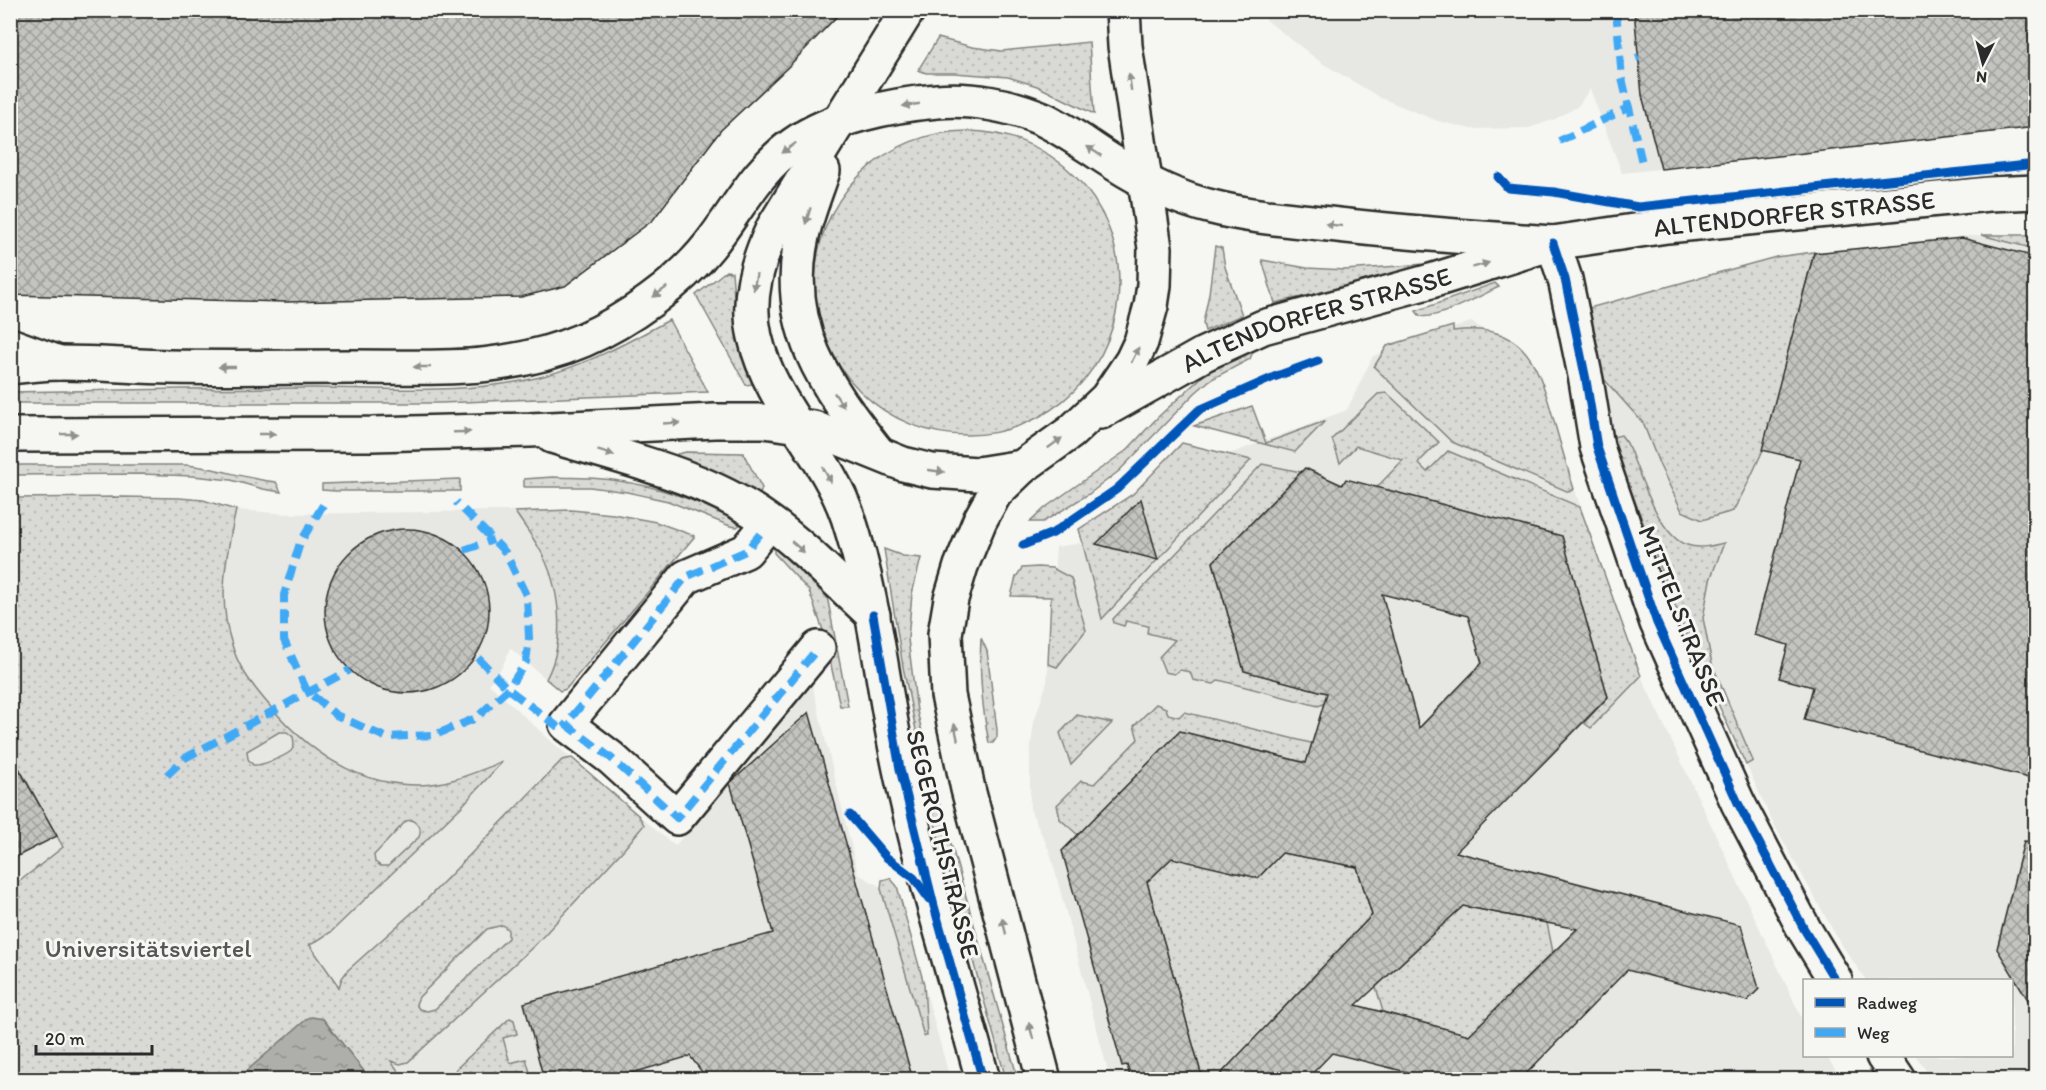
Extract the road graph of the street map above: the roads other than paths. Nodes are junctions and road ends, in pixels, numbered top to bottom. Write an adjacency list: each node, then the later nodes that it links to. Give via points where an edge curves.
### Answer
1 (908, 10): 3 (main road)
2 (1124, 10): 4 (main road, one-way to 2, via 1125,46)
3 (840, 121): 4 (main road, ALTENDORFER STRASSE, one-way to 3, via 1044,120 1004,106 933,101); 8 (main road, ALTENDORFER STRASSE, one-way to 8, via 780,154 755,181 709,246 669,285 615,324 552,352 502,364 450,368); 11 (main road, SEGEROTHSTRASSE, one-way to 11, via 773,228 763,249 753,290 752,321 761,362); 14 (main road, one-way to 14, via 802,237 796,285 798,305 805,337 823,375)
4 (1144, 181): 6 (main road, ALTENDORFER STRASSE, one-way to 4, via 1392,232 1261,216 1200,204); 10 (main road, one-way to 4, via 1121,380 1149,315 1155,256)
5 (2036, 192): 6 (main road, ALTENDORFER STRASSE, via 1667,226)
6 (1553, 243): 10 (main road, ALTENDORFER STRASSE, one-way to 6, via 1204,354 1263,327); 19 (main road, MITTELSTRASSE, via 1565,279 1597,447 1657,623 1737,803)
7 (10, 345): 8 (main road)
8 (59, 363): 9 (main road)
9 (10, 367)
10 (1088, 418): 15 (main road, SEGEROTHSTRASSE, one-way to 10)
11 (797, 424): 12 (main road, one-way to 11, via 725,420); 14 (main road, via 828,432); 17 (main road, SEGEROTHSTRASSE, one-way to 17, via 847,515)
12 (530, 430): 13 (main road, one-way to 12, via 372,435); 17 (main road, one-way to 17, via 699,483 744,505 768,521)
13 (10, 435)
14 (880, 455): 15 (main road, one-way to 15, via 959,474)
15 (1022, 467): 22 (main road, SEGEROTHSTRASSE, one-way to 15, via 961,758 948,695 945,634 961,566 980,520 995,493)
16 (760, 534): 18 (main road, via 746,551 686,577 566,724 611,758 677,818)
17 (873, 615): 21 (main road, SEGEROTHSTRASSE, via 900,769)
18 (818, 648)
19 (1834, 979)
20 (1884, 1057): 23 (main road)
21 (983, 1080)
22 (1044, 1080)
23 (1899, 1080)

